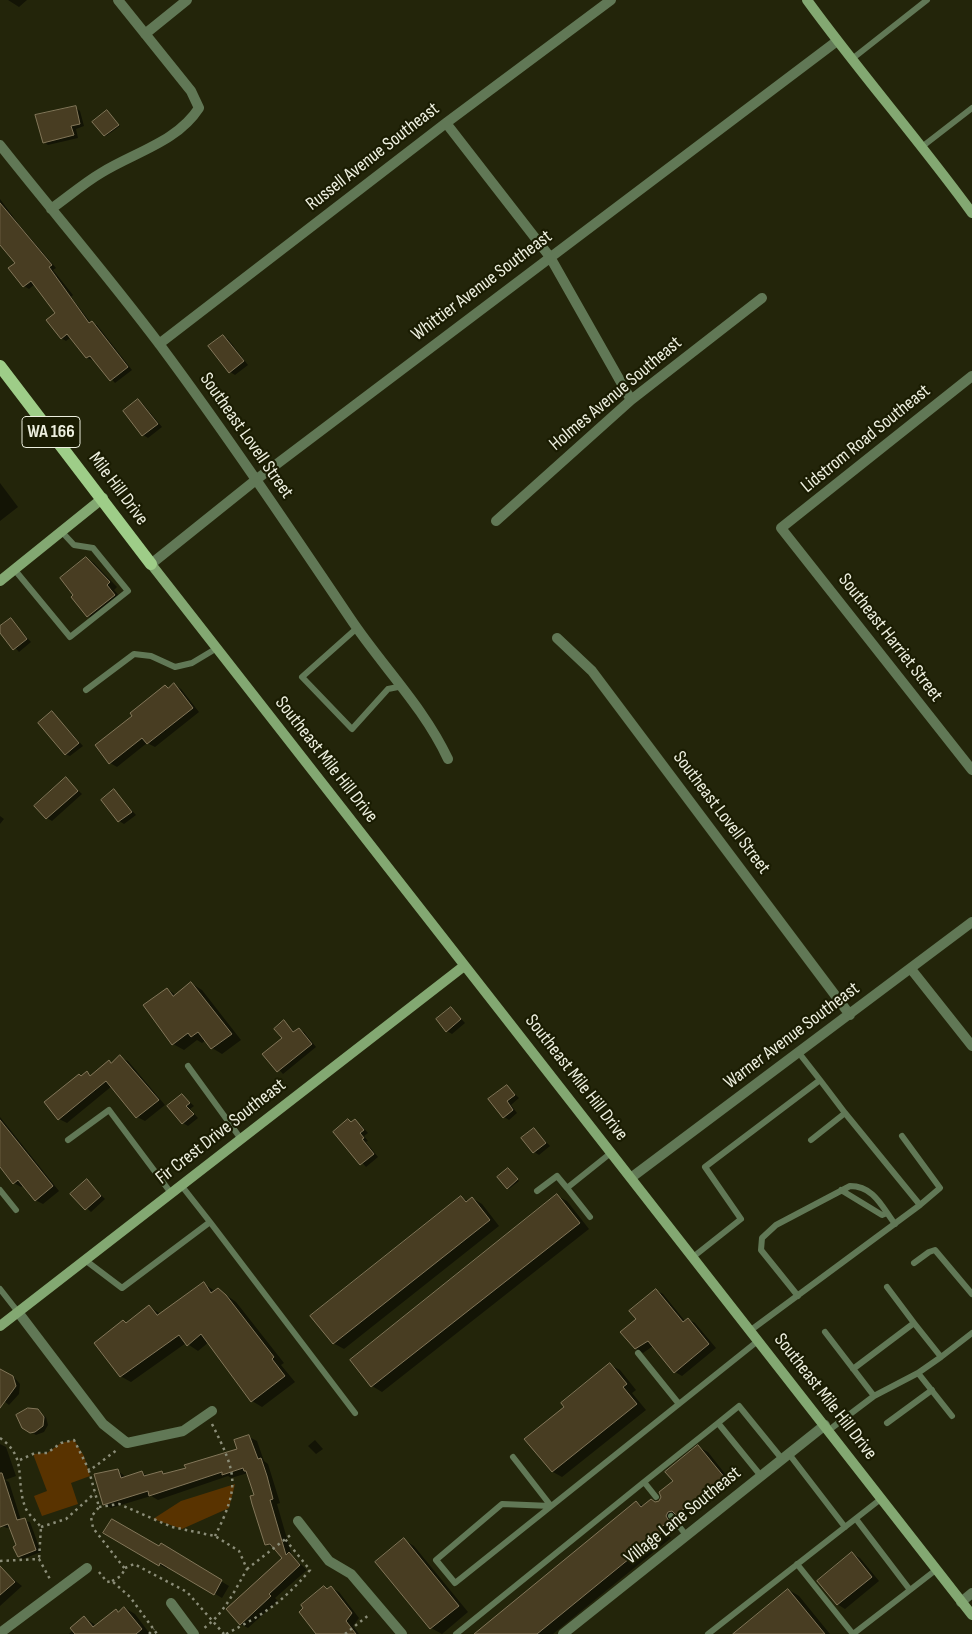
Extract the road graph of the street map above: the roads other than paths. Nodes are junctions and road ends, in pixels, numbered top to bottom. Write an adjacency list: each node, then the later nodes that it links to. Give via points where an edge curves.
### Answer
1 (118, 0): 6 (street)
2 (188, 0): 6 (street)
3 (611, 0): 10 (street, Russell Avenue Southeast)
4 (807, 0): 7 (main road)
5 (928, 0): 8 (lane)
6 (145, 34): 13 (street, via 191,91 199,108 189,123 174,135 100,173)
7 (837, 41): 8 (main road); 15 (street, Whittier Avenue Southeast)
8 (852, 59): 12 (main road)
9 (972, 108): 12 (lane)
10 (446, 123): 15 (street); 17 (street, Russell Avenue Southeast)
11 (0, 145): 13 (street, Southeast Lovell Street)
12 (923, 146): 14 (main road)
13 (51, 209): 17 (street, Southeast Lovell Street)
14 (972, 213)
15 (550, 257): 20 (street); 21 (street, Whittier Avenue Southeast)
16 (762, 298): 20 (street, Holmes Avenue Southeast)
17 (159, 344): 21 (street, Southeast Lovell Street)
18 (0, 366): 22 (main road, Mile Hill Drive / WA 166)
19 (972, 376): 24 (street, Lidstrom Road Southeast)
20 (631, 400): 23 (street, Holmes Avenue Southeast)
21 (257, 479): 26 (street, Whittier Avenue Southeast); 29 (street, Southeast Lovell Street)
22 (102, 498): 25 (main road); 26 (main road, Mile Hill Drive / WA 166)
23 (496, 521)
24 (782, 528): 35 (street, Southeast Harriet Street)
25 (61, 532): 27 (main road); 27 (lane, via 74,545 93,548 128,592 70,637)
26 (151, 564): 31 (main road, Southeast Mile Hill Drive)
27 (14, 569): 28 (main road)
28 (0, 581)
29 (357, 628): 32 (street, Southeast Lovell Street); 32 (lane, via 302,677 352,728 388,689)
30 (558, 638): 39 (street, Southeast Lovell Street, via 592,671)
31 (217, 648): 33 (lane, via 192,663 175,667 151,656 134,654); 37 (main road, Southeast Mile Hill Drive)
32 (403, 686): 34 (street, Southeast Lovell Street, via 436,732)
33 (86, 690)
34 (448, 759)
35 (972, 770)
36 (972, 922): 38 (street, Warner Avenue Southeast)
37 (464, 966): 46 (main road, Fir Crest Drive Southeast); 49 (main road, Southeast Mile Hill Drive)
38 (911, 969): 39 (street, Warner Avenue Southeast); 40 (street)
39 (850, 1014): 41 (street, Warner Avenue Southeast)
40 (972, 1046)
41 (799, 1053): 43 (lane); 50 (street, Warner Avenue Southeast)
42 (188, 1066): 46 (lane)
43 (820, 1080): 44 (lane); 63 (lane, via 705,1167 741,1219)
44 (845, 1113): 48 (lane); 57 (lane)
45 (902, 1136): 57 (lane, via 940,1188)
46 (241, 1139): 51 (main road, Fir Crest Drive Southeast)
47 (68, 1140): 56 (lane, via 109,1110)
48 (811, 1140)
49 (612, 1152): 50 (main road, Southeast Mile Hill Drive); 52 (lane)
50 (632, 1178): 63 (main road, Southeast Mile Hill Drive)
51 (181, 1185): 56 (main road, Fir Crest Drive Southeast); 61 (lane)
52 (567, 1188): 55 (lane, via 557,1176); 60 (lane)
53 (0, 1190): 58 (lane)
54 (841, 1190): 59 (lane, via 882,1215); 59 (lane, via 860,1186 870,1191); 69 (lane, via 776,1225 762,1238 761,1250)
55 (537, 1191)
56 (170, 1193): 64 (main road, Fir Crest Drive Southeast)
57 (920, 1206): 62 (lane)
58 (16, 1210)
59 (887, 1213): 62 (lane)
60 (590, 1218)
61 (210, 1222): 64 (lane, via 122,1288); 85 (lane)
62 (895, 1224): 69 (lane)
63 (693, 1257): 73 (main road, Southeast Mile Hill Drive)
64 (85, 1260): 70 (main road, Fir Crest Drive Southeast)
65 (914, 1263): 68 (lane, via 935,1250)
66 (887, 1287): 71 (lane)
67 (0, 1289): 70 (lane)
68 (972, 1294)
69 (798, 1296): 73 (lane)
70 (18, 1312): 72 (main road, Fir Crest Drive Southeast); 84 (street, via 103,1424 127,1443 183,1431)
71 (914, 1323): 78 (lane); 79 (lane)
72 (0, 1326)
73 (751, 1330): 76 (main road, Southeast Mile Hill Drive)
74 (825, 1332): 79 (lane)
75 (972, 1333): 78 (lane)
76 (759, 1340): 83 (lane); 89 (main road, Southeast Mile Hill Drive)
77 (638, 1353): 83 (lane)
78 (941, 1357): 80 (lane)
79 (853, 1369): 82 (lane)
80 (918, 1373): 81 (lane); 82 (lane)
81 (932, 1390): 86 (lane); 87 (lane)
82 (874, 1396): 89 (lane)
83 (679, 1404): 96 (lane)
84 (209, 1412)
85 (355, 1413)
86 (952, 1416)
87 (887, 1422)
88 (718, 1423): 91 (lane, via 739,1406); 92 (lane); 93 (lane)
89 (827, 1428): 91 (street, Village Lane Southeast); 95 (main road, Southeast Mile Hill Drive)
90 (514, 1456): 96 (lane)
91 (785, 1456): 92 (street, Village Lane Southeast); 100 (lane)
92 (761, 1476): 101 (street, Village Lane Southeast)
93 (644, 1482): 94 (lane); 113 (lane)
94 (656, 1497)
95 (882, 1498): 98 (lane); 104 (main road, Southeast Mile Hill Drive)
96 (551, 1506): 96 (lane, via 454,1583 436,1560 502,1504)
97 (671, 1516): 101 (lane)
98 (856, 1518): 100 (lane); 105 (lane)
99 (300, 1523): 112 (street, via 329,1560 350,1574)
100 (845, 1527): 102 (lane)
101 (686, 1535): 114 (street, Village Lane Southeast)
102 (797, 1564): 115 (lane); 116 (lane)
103 (87, 1568): 111 (street)
104 (937, 1570): 105 (lane); 107 (main road, Southeast Mile Hill Drive)
105 (910, 1590): 116 (lane)
106 (972, 1593): 107 (street)
107 (961, 1602): 109 (main road, Southeast Mile Hill Drive)
108 (171, 1603): 110 (street)
109 (972, 1615)
110 (198, 1632)
111 (0, 1633)
112 (402, 1634)
113 (456, 1634)
114 (563, 1634)
115 (708, 1634)
116 (853, 1634)

